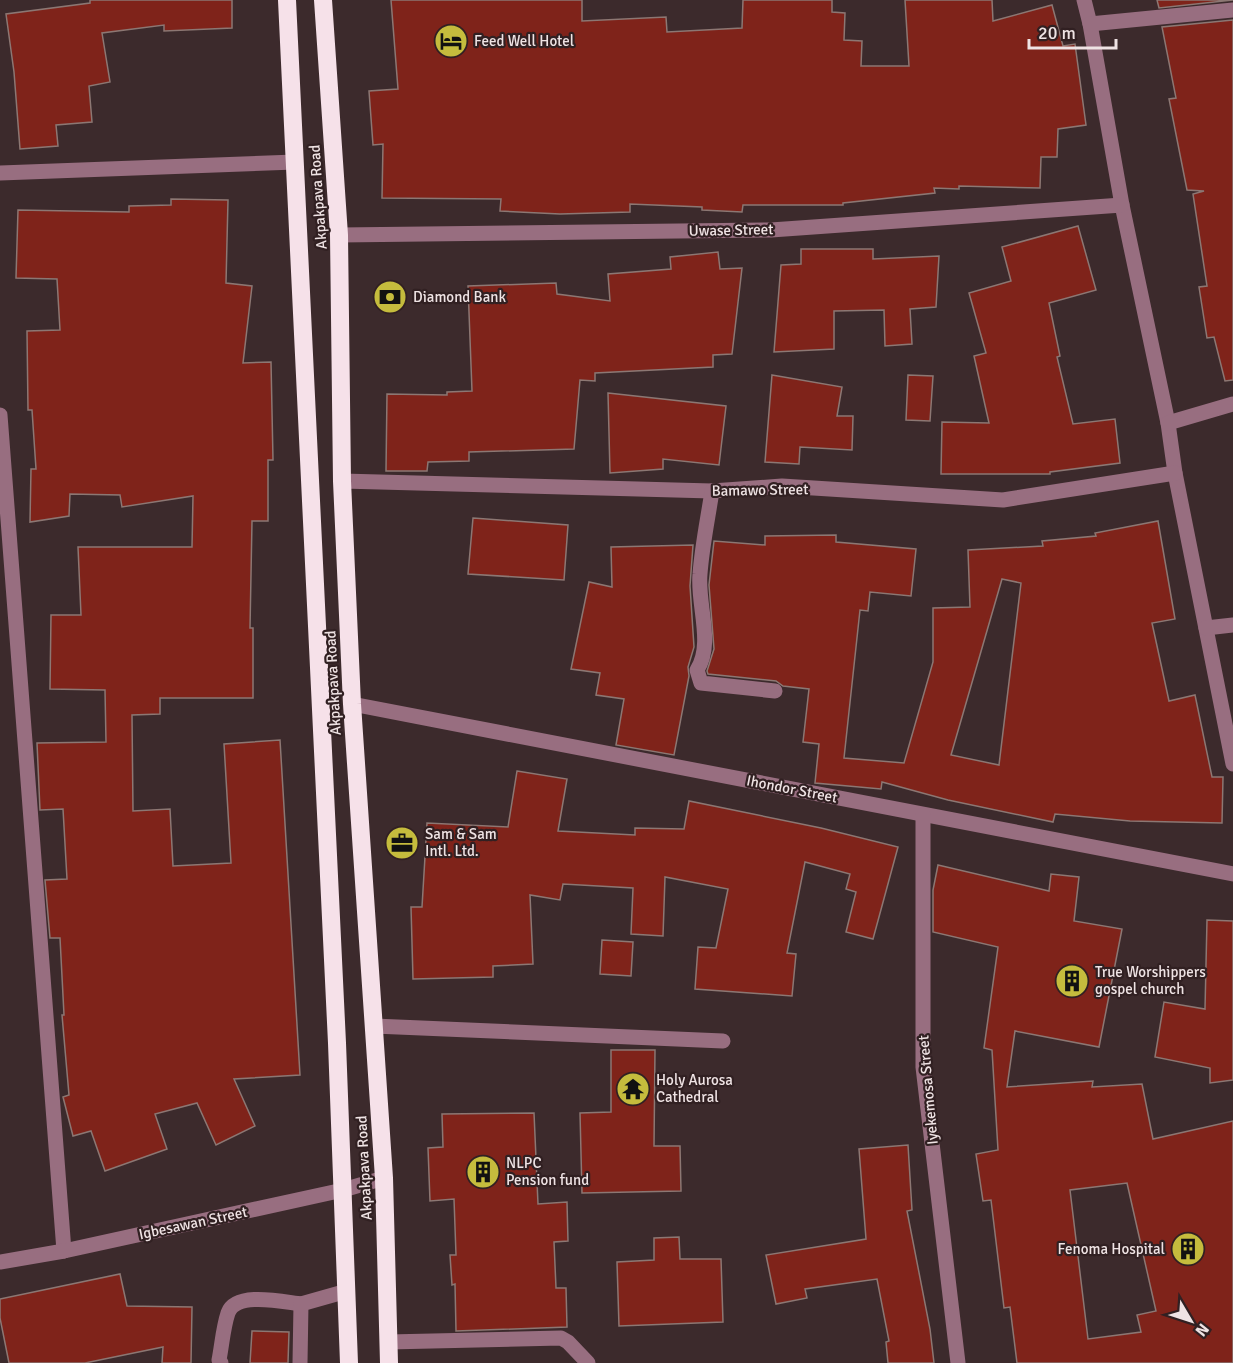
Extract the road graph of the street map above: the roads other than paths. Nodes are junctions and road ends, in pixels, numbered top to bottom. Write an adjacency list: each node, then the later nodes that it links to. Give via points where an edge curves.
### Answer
1 (287, 0): 6 (highway, Akpakpava Road)
2 (323, 0): 9 (highway, Akpakpava Road)
3 (1084, 0): 5 (street)
4 (1233, 10): 5 (street)
5 (1090, 24): 8 (street)
6 (295, 162): 7 (street); 26 (highway, Akpakpava Road)
7 (0, 173)
8 (1122, 205): 9 (street, Uwase Street, via 771,230); 12 (street)
9 (339, 235): 14 (highway, Akpakpava Road)
10 (1233, 404): 12 (street)
11 (0, 415): 27 (street)
12 (1168, 423): 13 (street)
13 (1175, 473): 15 (street, Bamawo Street, via 1003,500 782,486); 17 (street)
14 (342, 481): 15 (street, Bamawo Street); 19 (highway, Akpakpava Road)
15 (712, 491): 18 (street, via 699,577 704,621 703,661 697,670 701,683)
16 (1233, 625): 17 (street)
17 (1206, 628): 20 (street)
18 (775, 691)
19 (352, 704): 21 (street, Ihondor Street); 23 (highway, Akpakpava Road)
20 (1233, 764)
21 (923, 815): 22 (street, Ihondor Street); 37 (street, Iyekemosa Street, via 923,1067)
22 (1233, 874)
23 (374, 1026): 24 (street); 25 (highway, Akpakpava Road)
24 (723, 1041)
25 (384, 1178): 26 (street, Igbesawan Street); 31 (highway, Akpakpava Road)
26 (343, 1190): 27 (street, Igbesawan Street); 29 (highway, Akpakpava Road)
27 (64, 1251): 28 (street, Igbesawan Street)
28 (0, 1262)
29 (347, 1291): 30 (street); 34 (highway, Akpakpava Road)
30 (301, 1304): 32 (street, via 250,1299 236,1303 228,1311); 33 (street)
31 (388, 1342): 35 (highway, Akpakpava Road); 36 (street, via 561,1338)
32 (221, 1363)
33 (300, 1363)
34 (350, 1363)
35 (389, 1363)
36 (588, 1363)
37 (958, 1363)

